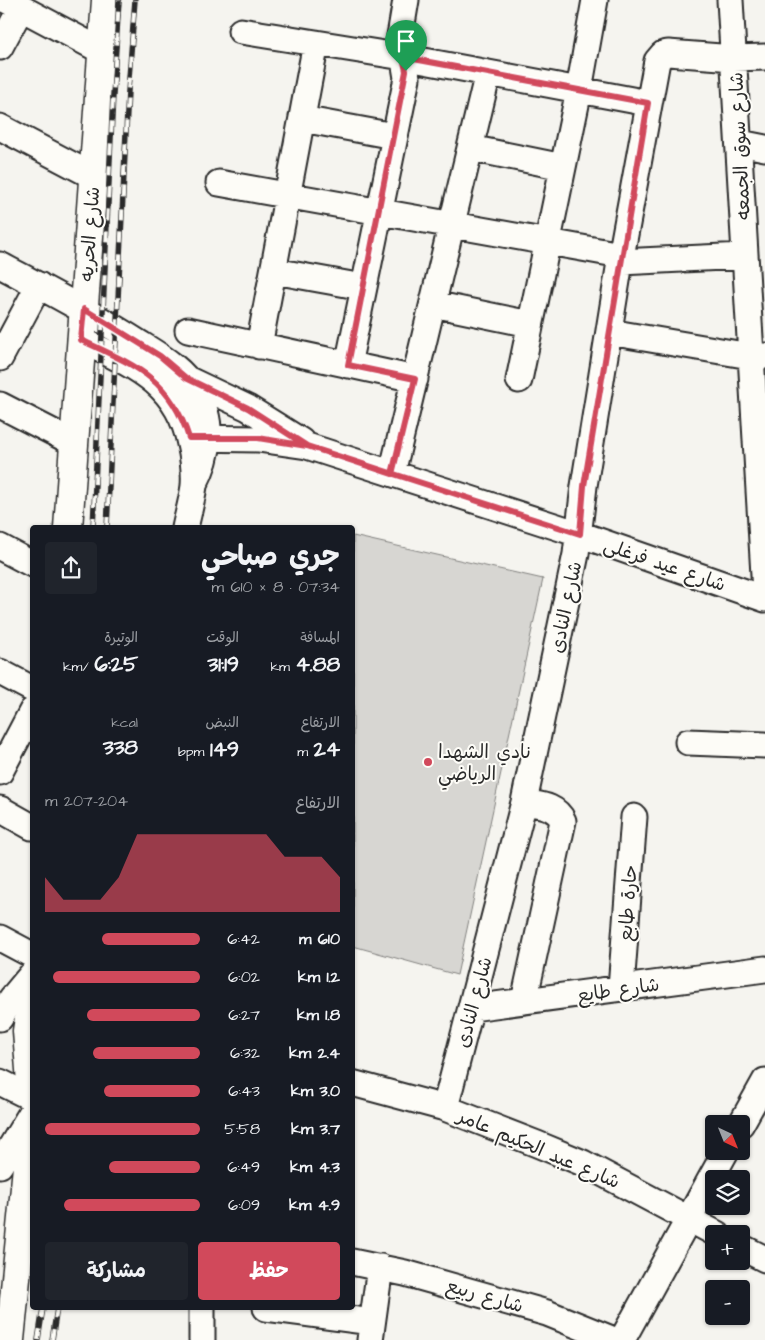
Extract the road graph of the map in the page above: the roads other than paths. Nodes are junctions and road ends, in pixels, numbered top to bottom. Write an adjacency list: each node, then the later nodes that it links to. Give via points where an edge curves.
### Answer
1 (106, 0): 9 (main road, شارع الحريه)
2 (406, 0): 10 (street, via 400,36)
3 (594, 0): 14 (street)
4 (730, 0): 12 (street, شارع سوق الجمعه)
5 (13, 4): 8 (street); 9 (street)
6 (241, 31): 7 (street)
7 (316, 43): 10 (street); 16 (street)
8 (0, 47)
9 (102, 51): 23 (main road, شارع الحريه)
10 (403, 57): 13 (street); 18 (street, via 406,78)
11 (765, 57): 12 (street)
12 (734, 58): 15 (street, شارع النادى, via 663,54 657,61); 19 (street, شارع سوق الجمعه)
13 (488, 72): 14 (street); 20 (street)
14 (579, 90): 15 (street); 22 (street)
15 (648, 103): 30 (street, شارع النادى)
16 (302, 119): 18 (street); 25 (street)
17 (0, 127): 23 (street)
18 (394, 136): 26 (street)
19 (740, 143): 21 (street); 29 (street, شارع سوق الجمعه)
20 (470, 148): 22 (street); 27 (street)
21 (765, 148)
22 (563, 167): 28 (street)
23 (93, 176): 36 (main road, شارع الحريه)
24 (219, 183): 25 (street)
25 (288, 196): 26 (street); 32 (street)
26 (379, 212): 27 (street); 34 (street)
27 (451, 225): 28 (street); 35 (street)
28 (547, 243): 30 (street); 37 (street)
29 (744, 256): 30 (street); 42 (street, شارع سوق الجمعه)
30 (621, 259): 39 (street, شارع النادى)
31 (0, 265): 33 (street)
32 (274, 271): 34 (street); 41 (street)
33 (38, 285): 36 (street); 43 (street)
34 (364, 287): 44 (street)
35 (433, 304): 37 (street); 46 (street)
36 (84, 309): 40 (main road, شارع الحريه); 45 (street, via 160,356)
37 (530, 324): 47 (street)
38 (188, 330): 41 (street)
39 (609, 332): 42 (street); 56 (street, شارع النادى, via 584,486)
40 (81, 340): 50 (street, via 136,368 164,389); 51 (main road, شارع الحريه)
41 (259, 346): 44 (street)
42 (757, 356): 48 (street, شارع سوق الجمعه)
43 (0, 358)
44 (348, 365): 46 (street)
45 (186, 378): 50 (street, via 204,408); 52 (street, شارع عيد فرغلى, via 248,408)
46 (415, 379): 53 (street)
47 (519, 380)
48 (758, 401): 59 (street, شارع سوق الجمعه)
49 (0, 404): 51 (street)
50 (199, 437): 52 (street, شارع عيد فرغلى, via 258,438); 55 (street)
51 (74, 443): 54 (main road, شارع الحريه)
52 (307, 446): 53 (street, شارع عيد فرغلى)
53 (392, 474): 56 (street, شارع عيد فرغلى)
54 (68, 525)
55 (186, 525)
56 (580, 534): 60 (street, شارع عيد فرغلى); 67 (street, شارع النادى)
57 (2, 554): 58 (street)
58 (30, 563)
59 (765, 592)
60 (765, 599)
61 (0, 672): 62 (street)
62 (30, 688)
63 (30, 715): 66 (street)
64 (688, 742): 65 (street)
65 (765, 744)
66 (0, 772)
67 (524, 802): 76 (street, via 550,807 563,820); 77 (street, شارع النادى)
68 (0, 809): 70 (street)
69 (634, 817): 75 (street, حارة طابع)
70 (30, 826)
71 (0, 938): 72 (street)
72 (30, 954)
73 (765, 969): 75 (street, شارع طايع)
74 (30, 976): 79 (street)
75 (621, 988): 76 (street, شارع طايع)
76 (524, 1001): 77 (street, شارع طايع)
77 (472, 1008): 85 (street, شارع النادى)
78 (30, 1012): 80 (main road, via 27,1031)
79 (0, 1018)
80 (30, 1064)
81 (0, 1082): 83 (street)
82 (355, 1084): 85 (street, شارع عبد الحكيم عامر)
83 (30, 1086)
84 (764, 1086): 86 (street)
85 (445, 1108): 91 (street, شارع عبد الحكيم عامر, via 583,1164)
86 (746, 1115)
87 (30, 1117): 90 (street)
88 (30, 1135): 100 (main road)
89 (721, 1160): 91 (street)
90 (0, 1165)
91 (689, 1219): 92 (street, شارع عبد الحكيم عامر); 103 (street)
92 (705, 1228)
93 (750, 1252): 94 (street)
94 (765, 1259)
95 (355, 1263): 96 (street, شارع ربيع)
96 (380, 1267): 99 (street); 102 (street, شارع ربيع, via 547,1313)
97 (202, 1310): 101 (street)
98 (275, 1310): 99 (street)
99 (371, 1331)
100 (10, 1340)
101 (202, 1340)
102 (614, 1340)
103 (622, 1340)

